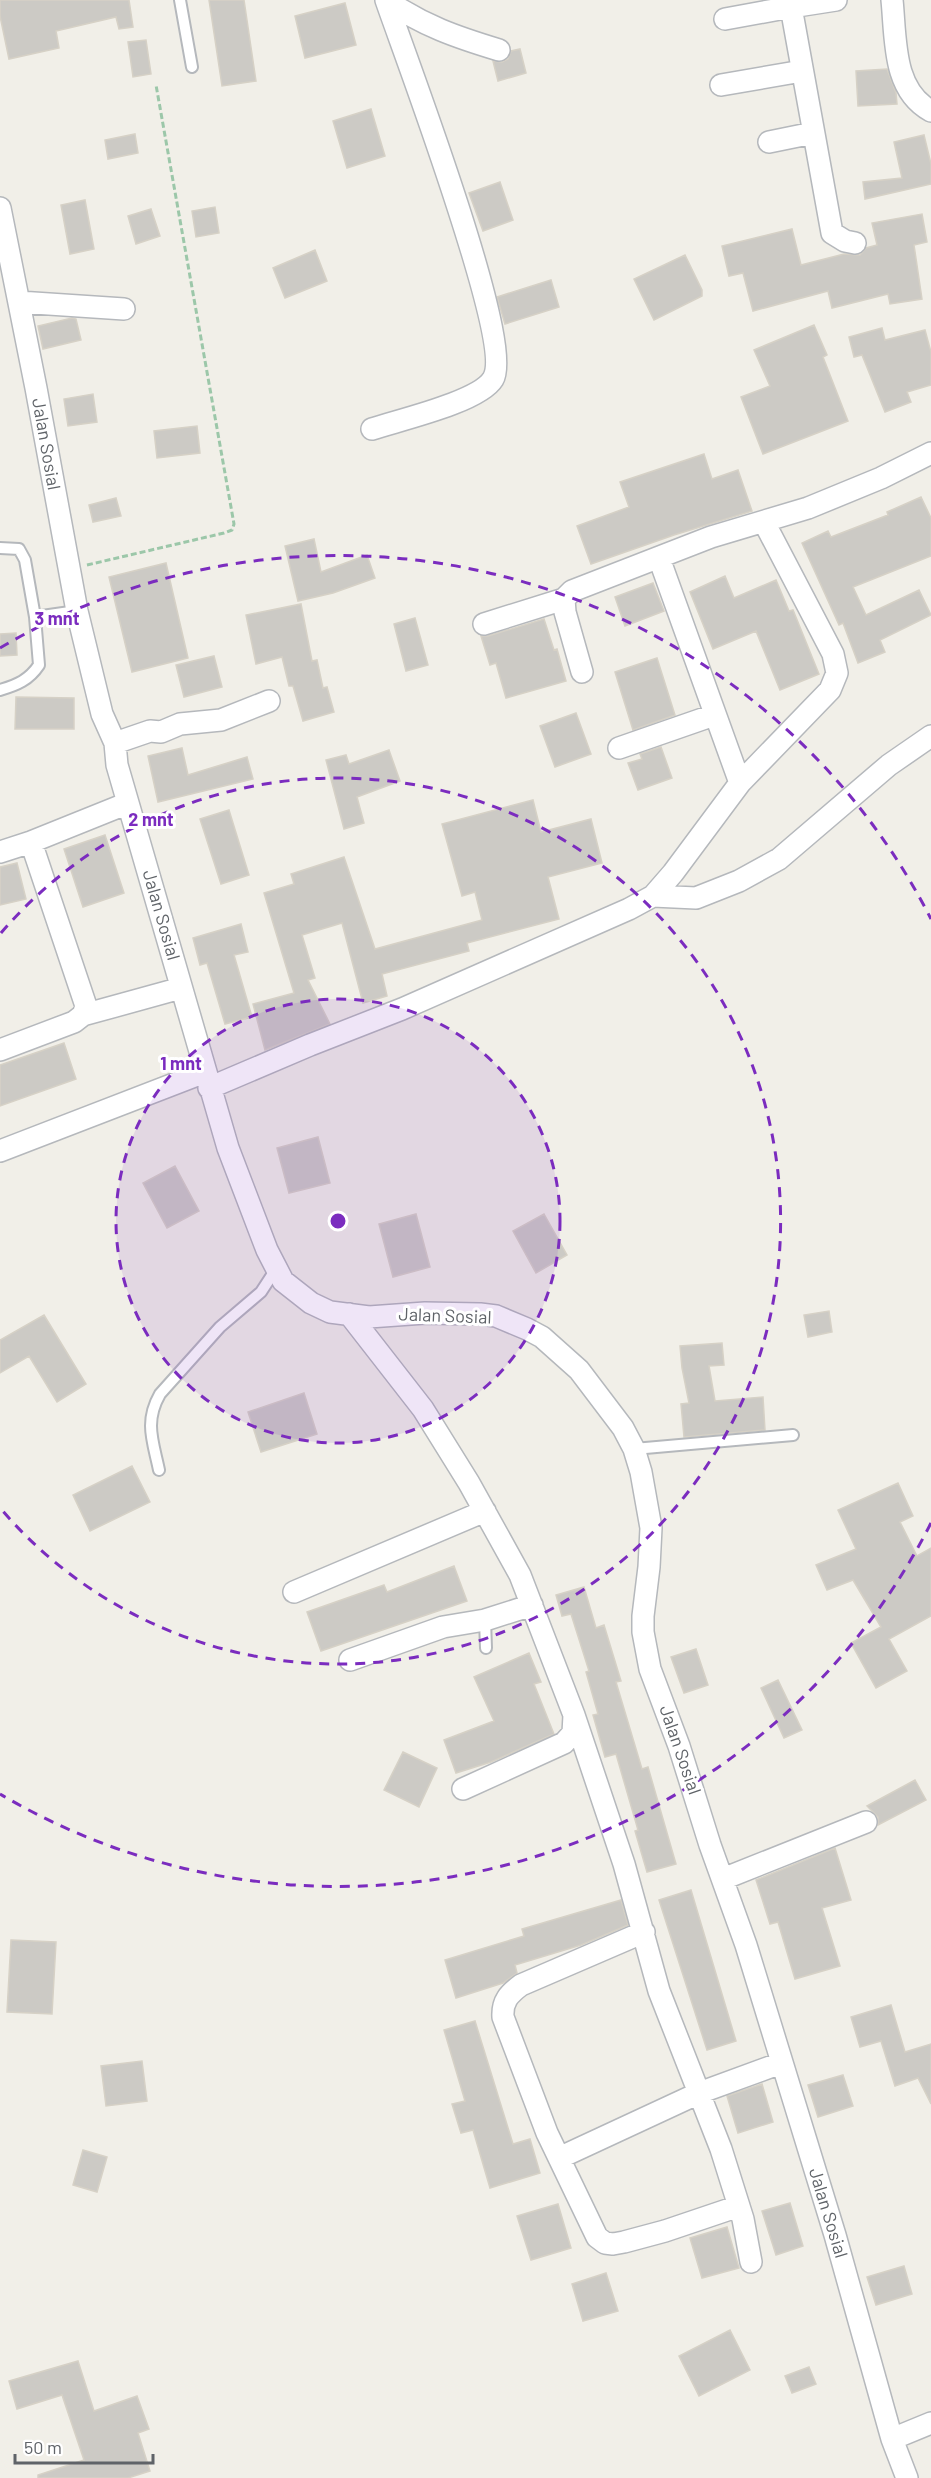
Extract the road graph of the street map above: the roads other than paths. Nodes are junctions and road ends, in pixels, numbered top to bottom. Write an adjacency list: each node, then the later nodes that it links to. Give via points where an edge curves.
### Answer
1 (180, 0): 8 (lane)
2 (386, 0): 7 (street, via 430,26); 18 (street, via 465,226 483,290 496,362 494,378 483,390)
3 (836, 0): 5 (street)
4 (892, 0): 11 (street, via 902,77 913,97)
5 (791, 7): 6 (street); 9 (street)
6 (724, 19)
7 (499, 50)
8 (192, 67)
9 (802, 70): 10 (street); 12 (street)
10 (721, 85)
11 (931, 111)
12 (813, 133): 13 (street); 15 (street, via 832,233)
13 (769, 142)
14 (0, 208): 16 (street, Jalan Sosial)
15 (855, 243)
16 (19, 302): 17 (street); 24 (street, Jalan Sosial)
17 (124, 309)
18 (372, 429)
19 (931, 453): 20 (street, via 881,478)
20 (764, 522): 22 (street); 34 (street, via 833,654 837,673 830,690)
21 (0, 549): 25 (lane, via 19,549 25,560)
22 (659, 558): 23 (street, via 593,581); 30 (street)
23 (564, 599): 26 (street); 27 (street)
24 (77, 611): 25 (lane); 32 (street, Jalan Sosial, via 102,714)
25 (35, 617): 28 (lane, via 39,665 31,677)
26 (484, 624)
27 (582, 672)
28 (0, 690)
29 (269, 701): 32 (street, via 229,716 180,724 161,732 150,731)
30 (714, 715): 33 (street); 34 (street)
31 (931, 736): 38 (street, via 889,765 779,859 696,898)
32 (115, 743): 35 (street, Jalan Sosial)
33 (619, 748)
34 (740, 783): 38 (street)
35 (128, 803): 36 (street); 39 (street, Jalan Sosial)
36 (31, 842): 37 (street); 40 (street, via 83,992)
37 (0, 852)
38 (653, 896): 42 (street, via 402,1009)
39 (181, 988): 40 (street); 42 (street, Jalan Sosial)
40 (83, 1015): 41 (street)
41 (0, 1050)
42 (207, 1080): 43 (street); 44 (street, Jalan Sosial, via 246,1197)
43 (0, 1151)
44 (276, 1269): 45 (street, Jalan Sosial, via 283,1281 311,1303 330,1312); 48 (lane, via 261,1292 219,1328 153,1406 149,1422)
45 (349, 1314): 47 (street, Jalan Sosial, via 480,1314 527,1329 542,1337 579,1370); 49 (street, via 423,1409)
46 (794, 1435): 47 (lane)
47 (634, 1449): 58 (street, Jalan Sosial, via 651,1528 643,1616 646,1652)
48 (159, 1470)
49 (485, 1511): 50 (street); 51 (street)
50 (294, 1592)
51 (532, 1605): 52 (street); 55 (street)
52 (485, 1620): 53 (lane); 54 (street, via 443,1627)
53 (486, 1648)
54 (350, 1660)
55 (574, 1714): 56 (street, via 573,1733 564,1743); 59 (street)
56 (464, 1790)
57 (866, 1822): 58 (street)
58 (723, 1879): 60 (street, Jalan Sosial)
59 (644, 1932): 61 (street, via 660,1991); 62 (street, via 520,1985 508,1994 502,2007 502,2017 529,2090)
60 (781, 2063): 61 (street); 66 (street, Jalan Sosial, via 850,2285)
61 (699, 2093): 62 (street); 63 (street)
62 (559, 2158): 63 (street, via 597,2237 605,2243 665,2231)
63 (739, 2206): 64 (street)
64 (751, 2262)
65 (931, 2423): 66 (street)
66 (892, 2439): 67 (street, Jalan Sosial)
67 (907, 2478)

